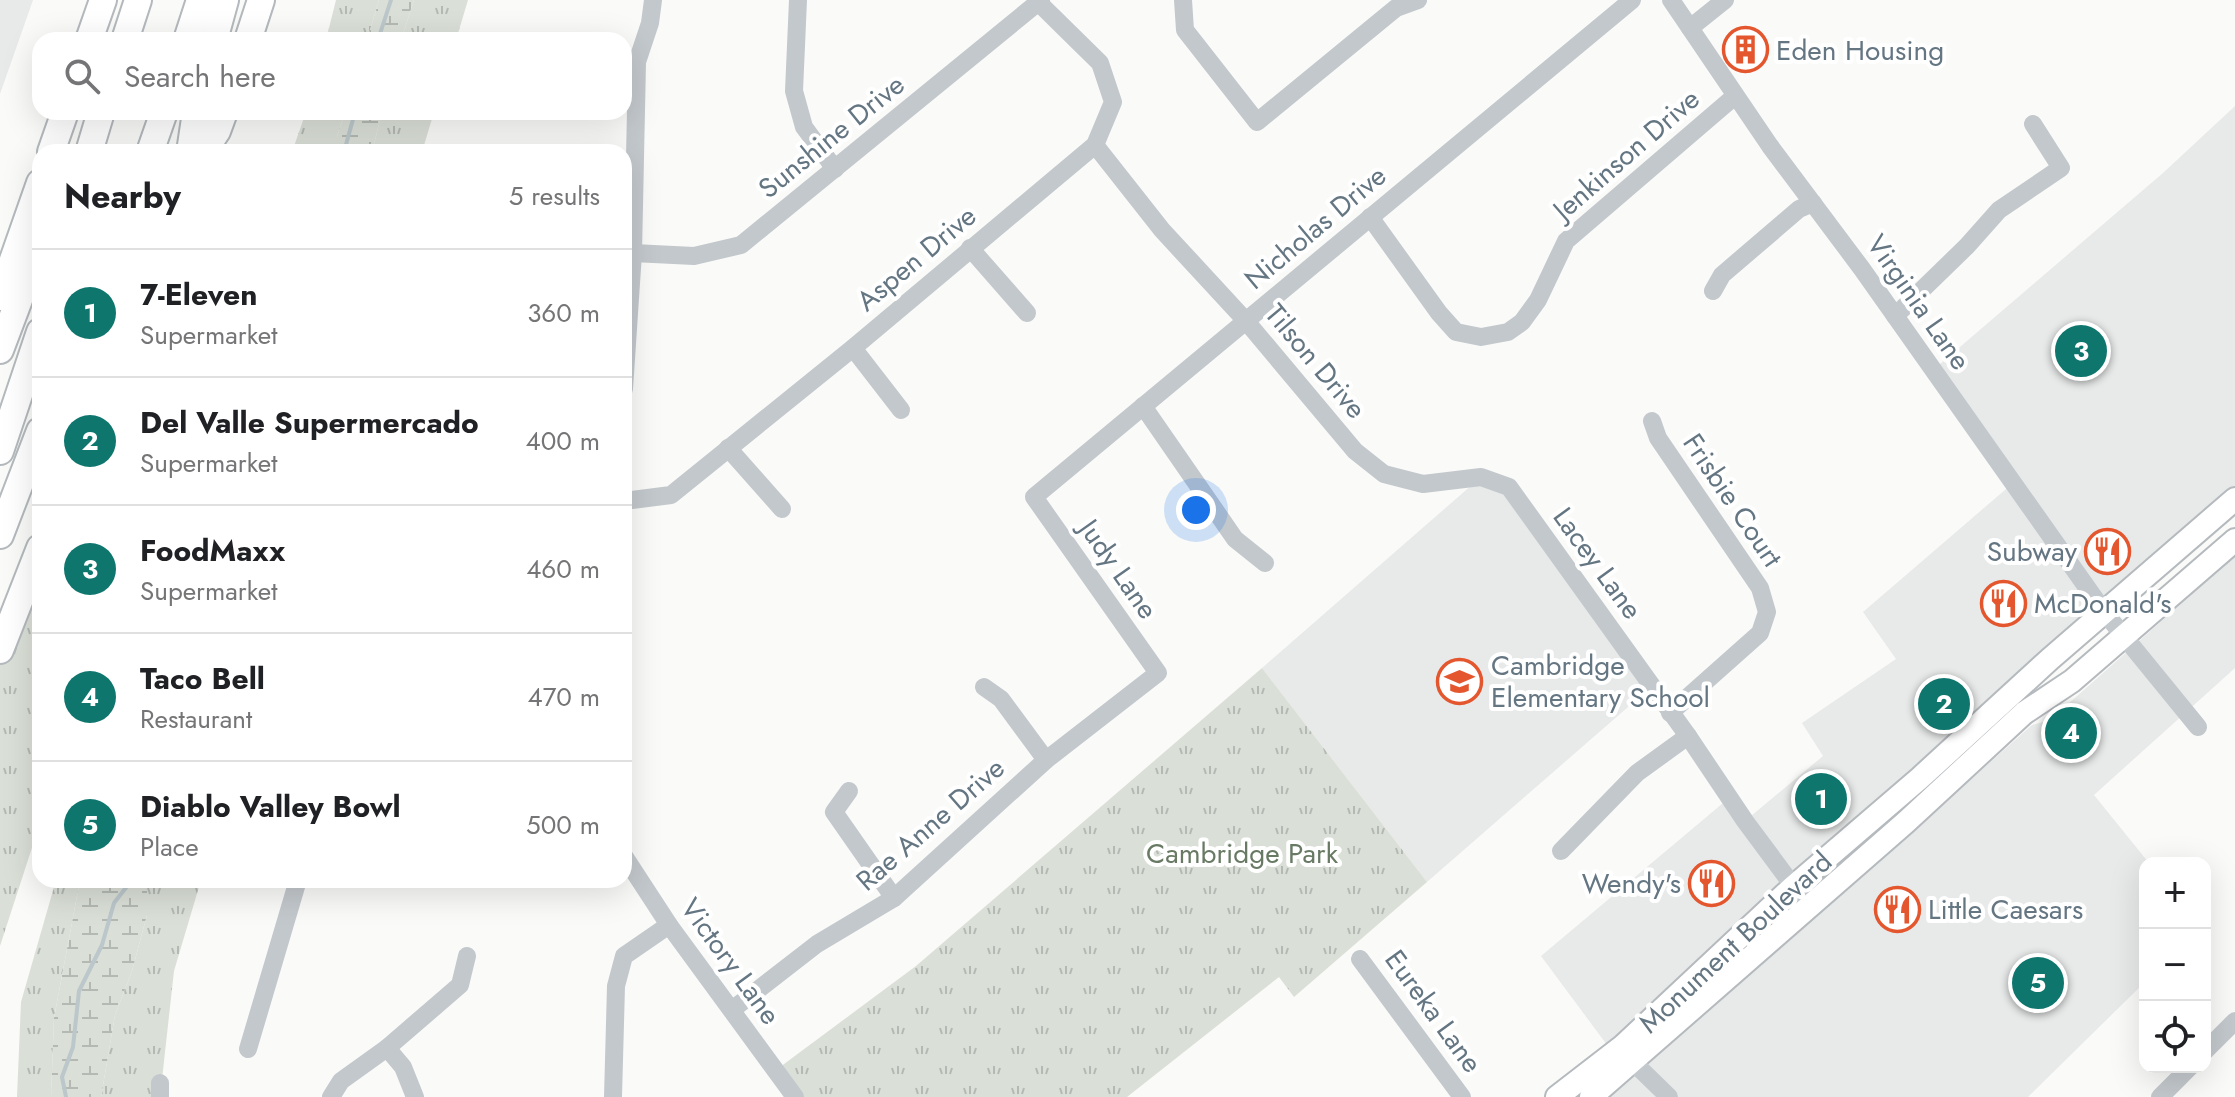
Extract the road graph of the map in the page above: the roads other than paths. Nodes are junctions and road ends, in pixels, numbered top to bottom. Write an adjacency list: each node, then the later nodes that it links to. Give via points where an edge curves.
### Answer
1 (103, 0): 15 (highway)
2 (138, 0): 16 (highway)
3 (200, 0): 17 (highway)
4 (225, 0): 18 (highway)
5 (261, 0): 19 (highway)
6 (653, 0): 38 (street, via 637,62)
7 (798, 0): 33 (street, via 794,91 804,127)
8 (1183, 0): 9 (street, via 1185,30 1257,122 1396,8)
9 (1418, 0)
10 (1632, 0): 36 (street, Nicholas Drive)
11 (1671, 0): 14 (street, Virginia Lane)
12 (1725, 0): 14 (street)
13 (1038, 1): 32 (street, Aspen Drive, via 1100,63 1113,102); 33 (street, Sunshine Drive)
14 (1690, 28): 20 (street, Virginia Lane)
15 (92, 32)
16 (128, 32)
17 (190, 32)
18 (216, 32)
19 (251, 32)
20 (1735, 96): 34 (street, Virginia Lane); 36 (street, Jenkinson Drive, via 1566,241 1538,300 1508,332 1481,337 1456,332)
21 (62, 120): 27 (highway)
22 (98, 120): 28 (highway)
23 (161, 120): 29 (highway)
24 (195, 120): 30 (highway)
25 (221, 120): 31 (highway)
26 (2033, 124): 44 (street, via 2061,168 1999,210)
27 (54, 144)
28 (90, 144)
29 (153, 144)
30 (191, 144)
31 (208, 144)
32 (1095, 145): 37 (street, Aspen Drive); 45 (street, Tilson Drive, via 1162,230)
33 (835, 169): 38 (street, Sunshine Drive, via 741,245 694,256)
34 (1813, 203): 41 (street, via 1732,266); 44 (street, Virginia Lane)
35 (32, 206): 42 (highway)
36 (1370, 217): 45 (street, Nicholas Drive)
37 (970, 248): 43 (street); 46 (street, Aspen Drive)
38 (633, 253): 40 (street)
39 (32, 265): 47 (highway)
40 (632, 268)
41 (1713, 291)
42 (0, 297)
43 (1027, 313)
44 (1895, 316): 65 (street, Virginia Lane)
45 (1246, 321): 49 (street, Nicholas Drive); 55 (street, Tilson Drive, via 1355,451 1384,474 1423,484 1481,477)
46 (853, 348): 50 (street); 52 (street, Aspen Drive)
47 (0, 350)
48 (32, 356): 53 (highway)
49 (1143, 406): 56 (street, Nicholas Drive); 62 (street, via 1235,539)
50 (901, 410)
51 (1652, 421): 70 (street, Frisbie Court, via 1658,438 1760,588 1767,612 1760,633)
52 (728, 448): 57 (street, Aspen Drive, via 671,495); 59 (street)
53 (0, 451)
54 (32, 452): 60 (highway)
55 (1509, 487): 70 (street, Lacey Lane)
56 (1034, 497): 68 (street, Judy Lane)
57 (632, 500)
58 (2227, 507): 63 (main road, via 2209,546); 65 (main road, Monument Boulevard)
59 (782, 509)
60 (0, 535)
61 (2235, 540): 63 (main road, Monument Boulevard)
62 (1265, 563)
63 (2209, 564): 66 (main road, Monument Boulevard)
64 (32, 568): 67 (highway)
65 (2105, 613): 66 (street, Virginia Lane); 77 (main road, Monument Boulevard)
66 (2122, 636): 71 (street, Virginia Lane); 80 (main road, Monument Boulevard, via 2072,681 2024,713)
67 (0, 650)
68 (1158, 673): 73 (street, Rae Anne Drive)
69 (984, 687): 73 (street, via 1001,699)
70 (1670, 713): 72 (street, Lacey Lane)
71 (2198, 727)
72 (1688, 736): 75 (street, via 1637,773); 77 (street, Lacey Lane)
73 (1046, 760): 79 (street, Rae Anne Drive)
74 (849, 791): 79 (street, via 834,812)
75 (1561, 851)
76 (632, 868): 81 (street, Victory Lane)
77 (1793, 887): 80 (street, Lacey Lane); 96 (main road, Monument Boulevard, via 1623,1046)
78 (296, 888): 88 (street)
79 (894, 898): 84 (street, Rae Anne Drive, via 817,944)
80 (1808, 906): 89 (main road, Monument Boulevard)
81 (669, 925): 84 (street, Victory Lane); 93 (street, via 624,956 616,986)
82 (467, 956): 87 (street, via 460,985)
83 (1360, 959): 95 (street, Eureka Lane)
84 (733, 1009): 94 (street, Victory Lane)
85 (2235, 1021): 86 (street)
86 (2211, 1045)
87 (387, 1048): 91 (street, via 341,1081); 92 (street, via 403,1067)
88 (248, 1049)
89 (1632, 1061): 97 (main road, Monument Boulevard); 98 (street)
90 (2184, 1073): 99 (street)
91 (331, 1097)
92 (415, 1097)
93 (613, 1097)
94 (795, 1097)
95 (1462, 1097)
96 (1557, 1097)
97 (1591, 1097)
98 (1669, 1097)
99 (2160, 1097)

